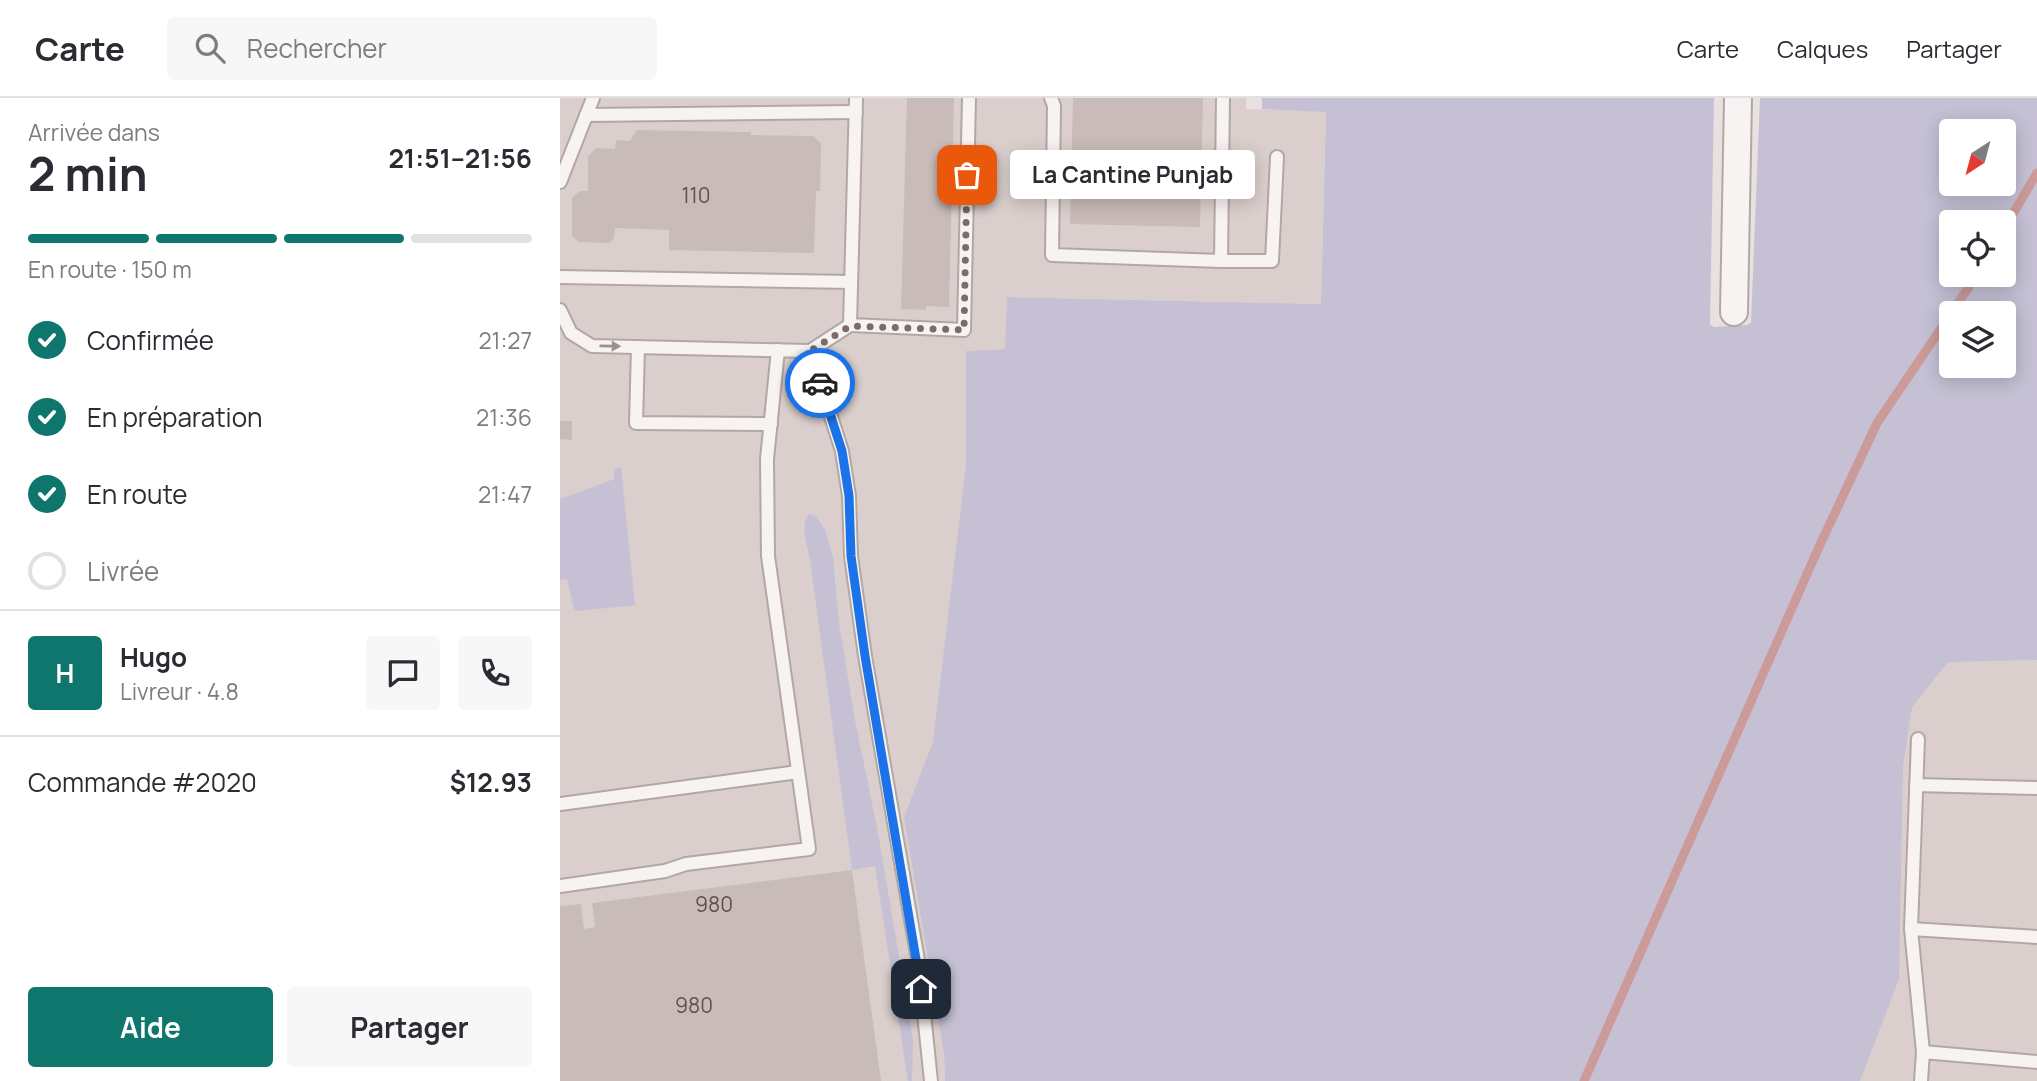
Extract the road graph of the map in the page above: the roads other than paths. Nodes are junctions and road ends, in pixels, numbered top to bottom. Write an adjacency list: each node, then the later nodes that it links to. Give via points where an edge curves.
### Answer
1 (593, 98): 8 (lane)
2 (856, 98): 7 (lane)
3 (969, 98): 16 (lane, via 964,330)
4 (1051, 98): 11 (lane, via 1052,255)
5 (1223, 98): 11 (lane)
6 (1738, 98): 15 (street)
7 (856, 112): 8 (lane); 13 (lane)
8 (586, 115): 10 (lane)
9 (1277, 157): 11 (lane, via 1272,261)
10 (560, 182)
11 (1221, 261)
12 (560, 277): 13 (lane)
13 (851, 282): 16 (lane)
14 (560, 310): 17 (lane, one-way to 17, via 581,341 592,346)
15 (1734, 312)
16 (850, 326): 19 (lane)
17 (638, 347): 18 (lane); 20 (lane, via 636,423)
18 (778, 350): 19 (lane); 20 (lane)
19 (810, 351): 31 (lane, via 842,451 865,656 919,966)
20 (771, 424): 22 (lane, via 768,556)
21 (1918, 739): 23 (lane)
22 (798, 772): 25 (lane); 26 (lane, via 809,849 686,864)
23 (1916, 785): 24 (lane); 27 (lane)
24 (2037, 788)
25 (560, 804)
26 (560, 887)
27 (1911, 929): 28 (lane); 29 (lane)
28 (2037, 937)
29 (1923, 1052): 30 (lane); 32 (lane)
30 (2037, 1062)
31 (931, 1081)
32 (1921, 1081)

